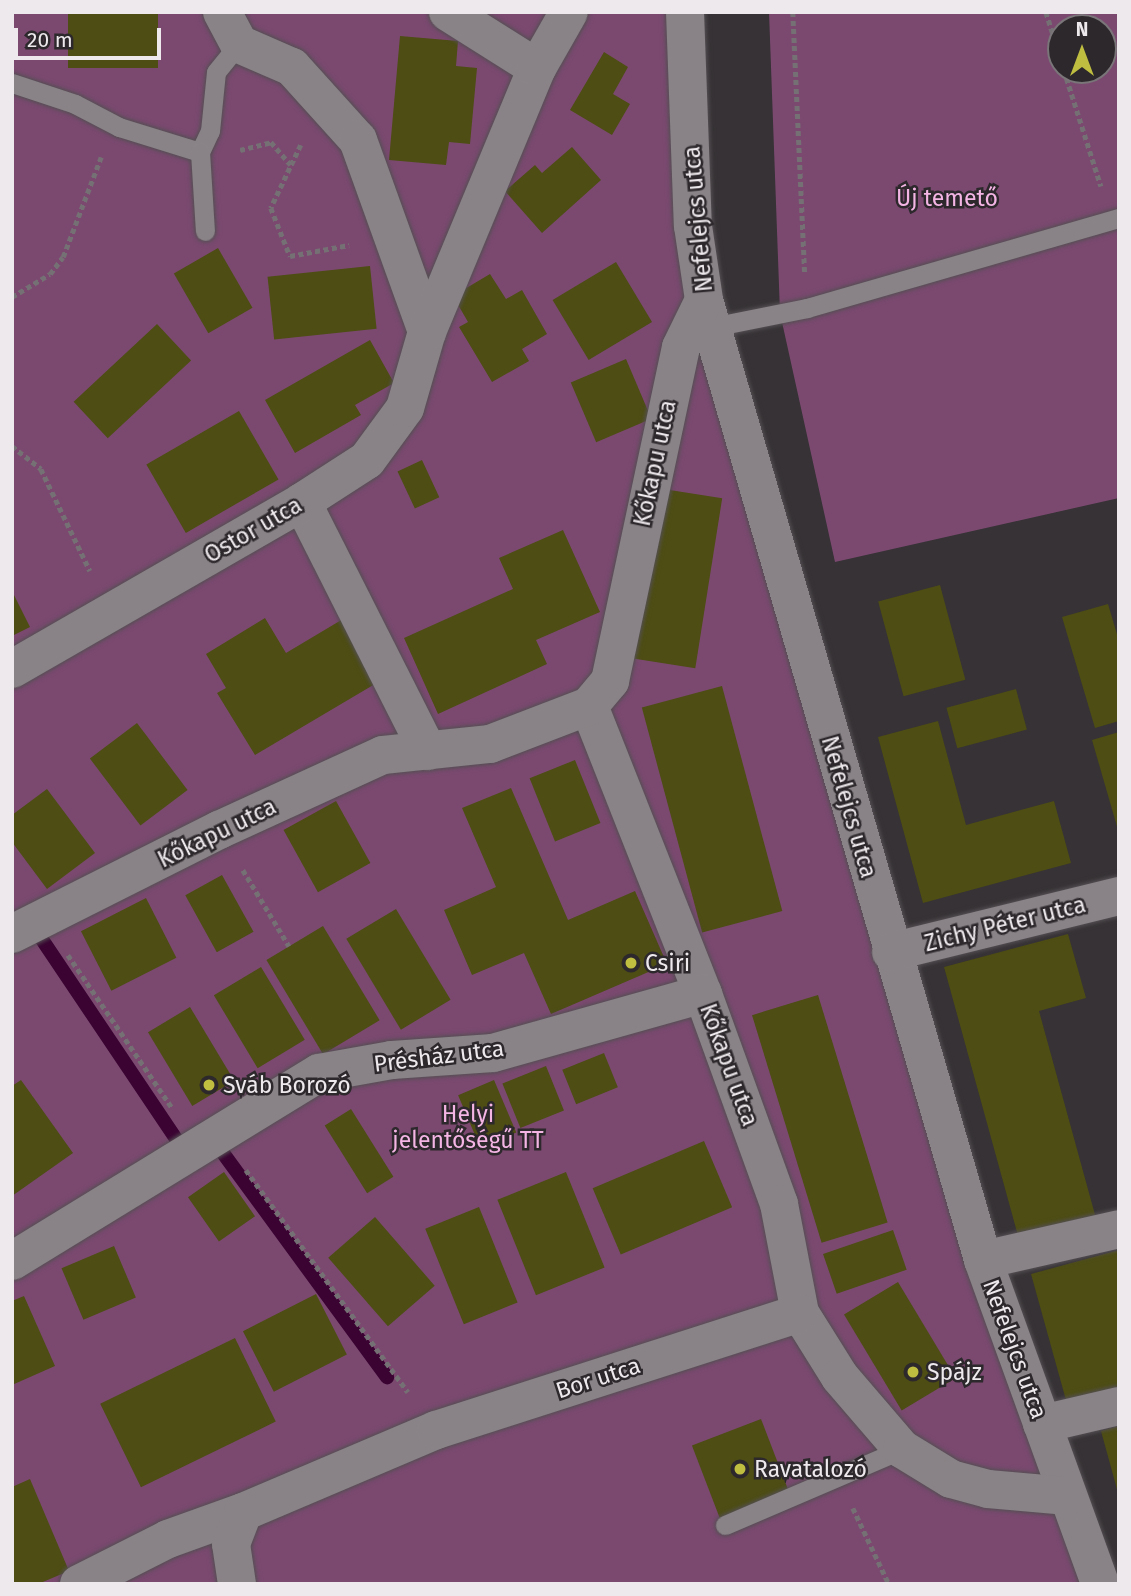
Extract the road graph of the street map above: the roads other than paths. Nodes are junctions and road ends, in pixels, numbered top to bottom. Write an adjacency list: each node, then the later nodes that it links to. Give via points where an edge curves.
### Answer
1 (448, 12): 5 (street)
2 (569, 12): 5 (street, Ostor utca)
3 (685, 12): 10 (street, Nefelejcs utca, via 693,226)
4 (231, 28): 7 (lane, via 216,72 210,131); 11 (street, via 292,67 358,140)
5 (537, 68): 11 (street, Ostor utca)
6 (12, 83): 7 (lane, via 75,104 119,127)
7 (200, 152): 9 (lane)
8 (1119, 218): 10 (lane, via 807,308)
9 (205, 231)
10 (708, 314): 14 (street, Kőkapu utca, via 681,347 610,681); 18 (street, Nefelejcs utca)
11 (427, 332): 12 (street, Ostor utca, via 398,418 367,460)
12 (302, 502): 13 (street, Ostor utca); 15 (street)
13 (12, 669)
14 (589, 706): 15 (street, Kőkapu utca, via 490,744); 19 (street, Kőkapu utca)
15 (428, 751): 17 (street, Kőkapu utca, via 383,755 219,830)
16 (1119, 896): 18 (street, Zichy Péter utca)
17 (28, 927)
18 (891, 952): 21 (street, Nefelejcs utca)
19 (703, 994): 22 (street, Présház utca, via 493,1053 392,1060 319,1073); 23 (street, Kőkapu utca, via 779,1204)
20 (1119, 1229): 21 (street)
21 (983, 1260): 25 (street, Nefelejcs utca)
22 (12, 1261)
23 (800, 1313): 26 (street, via 840,1377); 28 (street, Bor utca, via 436,1430)
24 (1119, 1406): 25 (street)
25 (1042, 1424): 27 (street, Nefelejcs utca)
26 (902, 1449): 27 (street, via 963,1482 988,1489); 29 (lane)
27 (1068, 1496): 30 (street, Nefelejcs utca)
28 (243, 1512): 31 (street, Bor utca, via 168,1539); 32 (street, via 231,1544)
29 (725, 1525)
30 (1105, 1574)
31 (79, 1584)
32 (237, 1584)

